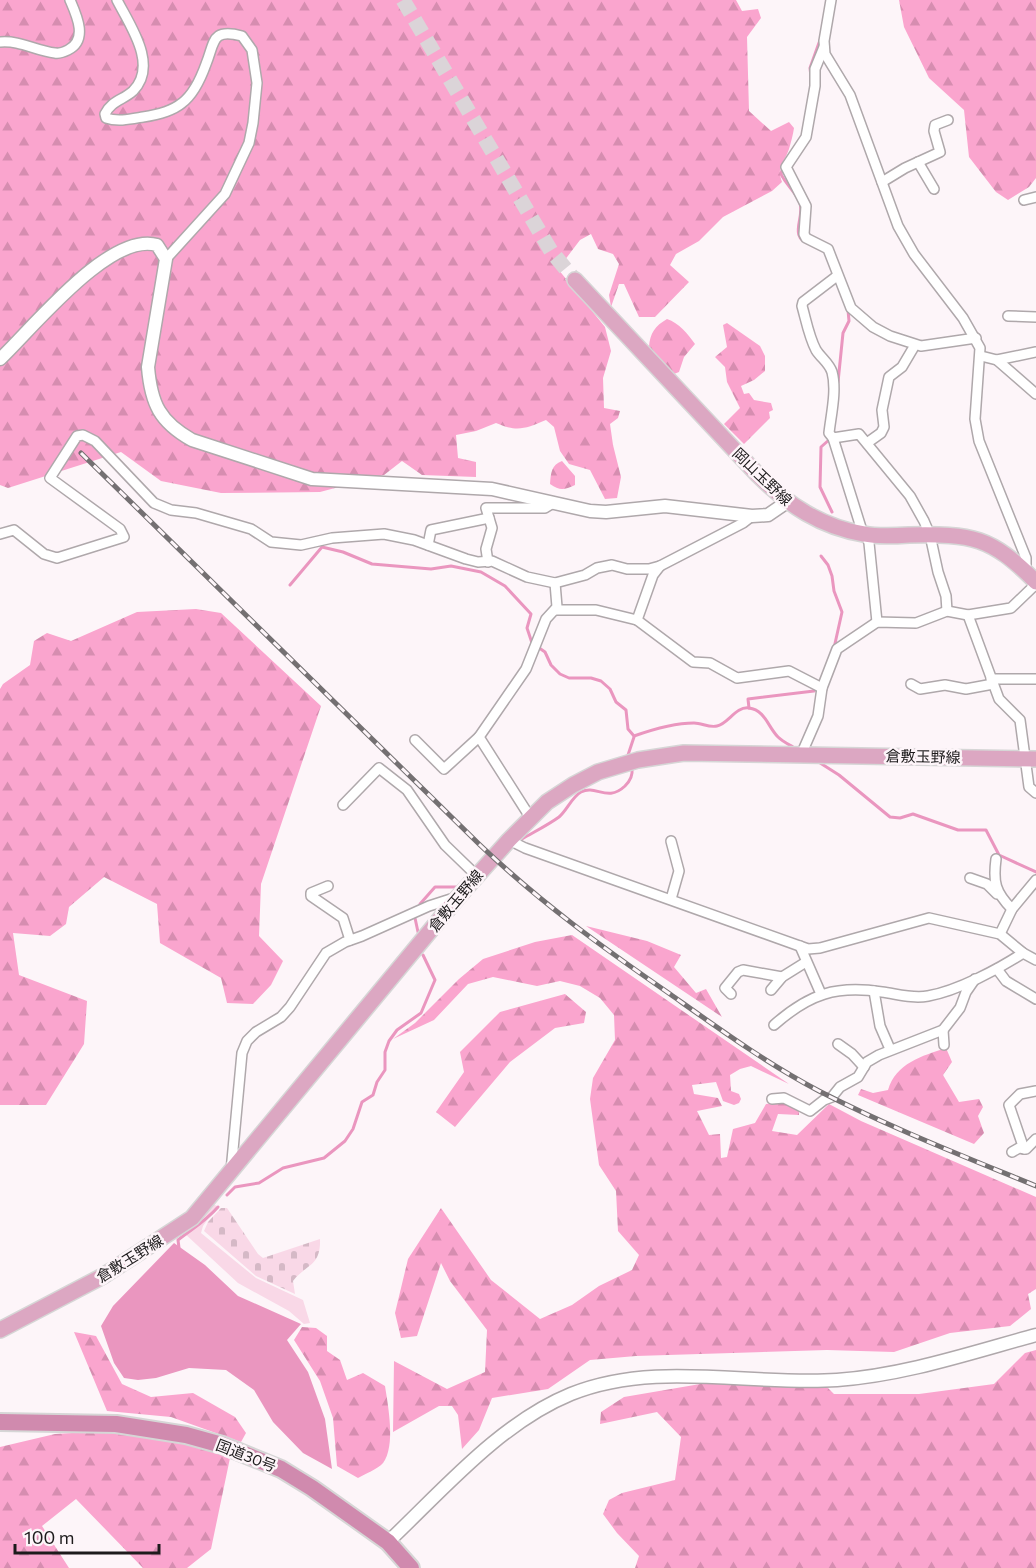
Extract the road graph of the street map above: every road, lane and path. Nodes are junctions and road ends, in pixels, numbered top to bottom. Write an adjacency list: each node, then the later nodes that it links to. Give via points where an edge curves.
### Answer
1 (70, 0): 4 (street, via 80,33 73,48 56,54)
2 (117, 0): 12 (street, via 141,49 143,68 137,87 108,107 106,118 123,120 163,114 182,103 194,90 211,45 221,35 229,32 242,36 254,59 257,83 249,143 225,194)
3 (831, 0): 5 (street)
4 (0, 42)
5 (824, 47): 8 (street, via 850,95); 13 (street, via 814,69 815,86 806,136 786,167 806,206 804,234 828,249)
6 (948, 120): 7 (street, via 935,125 940,152)
7 (918, 162): 8 (street); 9 (street)
8 (882, 182): 17 (street, via 903,237)
9 (934, 189)
10 (1036, 197): 11 (street)
11 (1024, 200)
12 (166, 259): 21 (street, via 157,245 148,242 100,263); 27 (street, via 148,367 149,386 159,412 176,431 192,440 312,479 492,489)
13 (836, 276): 18 (street, via 857,315 890,336); 24 (street, via 802,304 812,342 832,371)
14 (575, 280): 26 (main road, 岡山玉野線)
15 (1008, 316): 16 (street)
16 (1036, 317)
17 (976, 338): 18 (street); 20 (street)
18 (915, 345): 25 (street, via 902,367 888,378 882,410 884,427)
19 (1036, 352): 22 (street)
20 (981, 357): 22 (street); 36 (street, via 976,428)
21 (0, 359)
22 (997, 360): 23 (street)
23 (1036, 394)
24 (832, 437): 25 (street, via 859,434); 31 (street)
25 (867, 443): 32 (street, via 910,496)
26 (787, 502): 28 (street, via 768,515); 31 (main road, 岡山玉野線, via 824,522)
27 (554, 503): 28 (street, via 606,512 671,506); 29 (street, via 545,508 486,508)
28 (752, 516): 35 (street)
29 (489, 518): 33 (street, via 431,530); 34 (street, via 492,528 486,549)
30 (0, 534): 33 (street, via 14,530 45,554 57,558 124,537 120,529 50,477 77,436 84,435 95,441 154,502 171,510 234,523 271,542 301,544 384,534)
31 (865, 535): 32 (main road, 岡山玉野線); 42 (street)
32 (930, 535): 36 (main road, 岡山玉野線, via 958,535 993,546); 39 (street)
33 (428, 544): 34 (street, via 466,559)
34 (488, 562): 37 (street)
35 (660, 566): 37 (street, via 627,569 612,565); 41 (street)
36 (1033, 580): 40 (street, via 1011,608)
37 (555, 583): 38 (street)
38 (555, 609): 41 (street, via 596,610); 47 (street, via 546,619 526,669)
39 (947, 611): 40 (street); 42 (street, via 916,623)
40 (968, 615): 44 (street)
41 (637, 621): 46 (street, via 693,662 710,663 737,678 789,671)
42 (877, 622): 46 (street, via 837,649)
43 (1036, 679): 44 (street)
44 (992, 681): 45 (street, via 966,688 945,685 920,689); 50 (street, via 999,699 1020,720)
45 (911, 684)
46 (822, 688): 49 (street, via 818,716)
47 (479, 737): 48 (street, via 444,769); 53 (street)
48 (415, 740)
49 (801, 755): 50 (main road, 倉敷玉野線); 53 (main road, 倉敷玉野線, via 684,753 638,760 598,772 573,785)
50 (1030, 759): 51 (street, via 1029,787)
51 (1036, 793)
52 (343, 805): 57 (street, via 379,768 407,790 445,845)
53 (530, 817): 54 (main road, 倉敷玉野線)
54 (509, 840): 57 (main road, 倉敷玉野線); 63 (street)
55 (671, 841): 63 (street, via 679,871)
56 (996, 859): 62 (street, via 995,880)
57 (477, 876): 61 (main road, 倉敷玉野線)
58 (970, 878): 62 (street, via 987,884)
59 (328, 886): 66 (street, via 311,892 311,896 343,918)
60 (1034, 886): 64 (street)
61 (459, 896): 66 (street); 90 (main road, 倉敷玉野線)
62 (1001, 898): 64 (street)
63 (671, 899): 67 (street)
64 (1012, 909): 65 (street)
65 (1000, 934): 67 (street, via 929,918 820,948); 68 (street)
66 (350, 940): 90 (street, via 326,953 290,1007 247,1041 242,1053)
67 (800, 946): 70 (street)
68 (1023, 953): 69 (street); 71 (street)
69 (1036, 960)
70 (806, 962): 72 (street); 77 (street)
71 (997, 969): 73 (street); 78 (street, via 1006,981)
72 (782, 977): 74 (street); 76 (street, via 743,970 725,988)
73 (976, 978): 75 (street, via 928,996); 80 (street)
74 (771, 990)
75 (874, 991): 77 (street); 83 (street, via 880,1026)
76 (731, 994)
77 (821, 994): 79 (street)
78 (1036, 999)
79 (774, 1025)
80 (943, 1030): 82 (street); 83 (street)
81 (838, 1044): 84 (street)
82 (944, 1045)
83 (890, 1049): 84 (street)
84 (864, 1067): 86 (street, via 858,1077 810,1111 784,1098)
85 (1036, 1091): 88 (street, via 1020,1095 1009,1105)
86 (772, 1099)
87 (1036, 1139): 88 (street)
88 (1024, 1149): 89 (street)
89 (1012, 1152)
90 (231, 1173): 91 (main road, 倉敷玉野線, via 192,1218 170,1234 103,1276)
91 (0, 1330)
92 (1036, 1335): 94 (street, via 862,1378 806,1381 661,1376 588,1388 549,1404 510,1428)
93 (0, 1424): 94 (highway, 国道30号, via 116,1424 222,1445 281,1469)
94 (388, 1542): 95 (highway, 国道30号)
95 (411, 1568)

